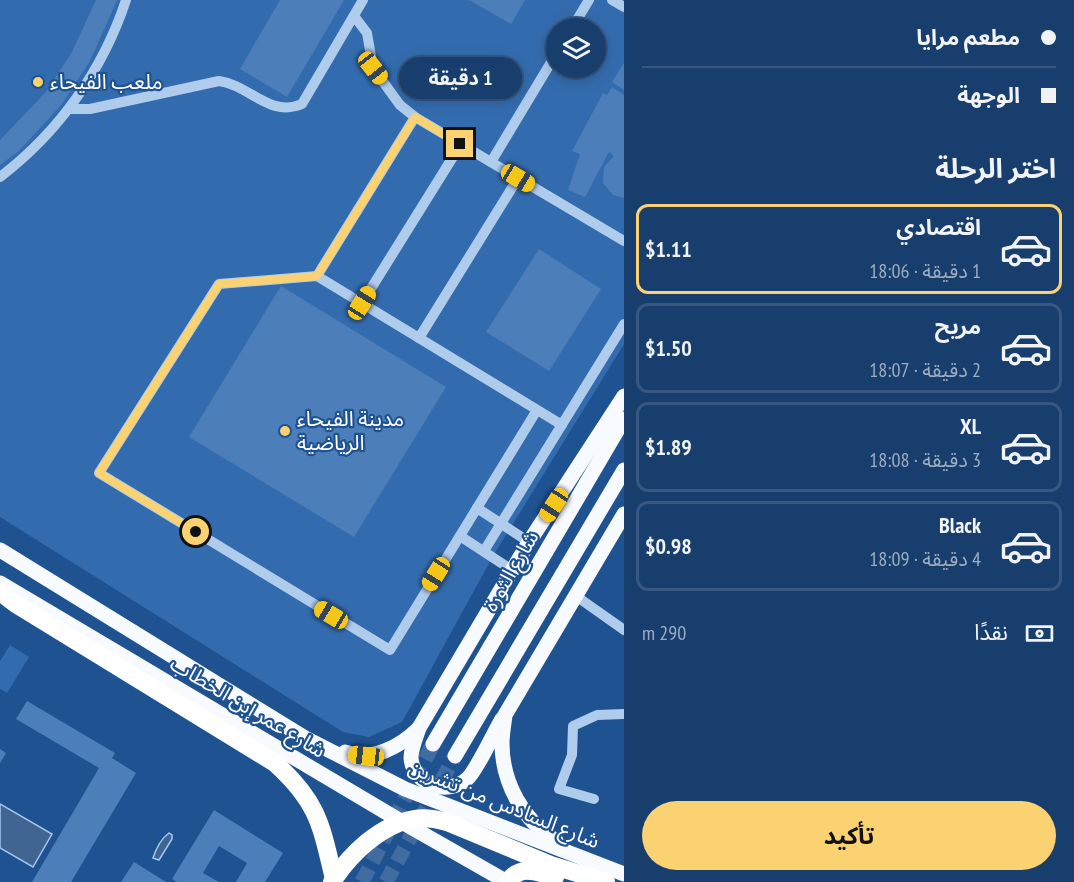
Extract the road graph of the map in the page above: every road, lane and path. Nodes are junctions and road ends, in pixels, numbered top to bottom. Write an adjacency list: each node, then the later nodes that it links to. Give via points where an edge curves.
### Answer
1 (126, 0): 9 (lane, via 98,66)
2 (363, 0): 6 (lane)
3 (589, 0): 7 (lane)
4 (612, 0): 5 (lane)
5 (624, 7)
6 (354, 16): 9 (lane, via 302,104 292,108 282,109 231,82 219,81); 10 (lane, via 367,33 373,68 400,105)
7 (578, 18)
8 (546, 71): 12 (lane)
9 (70, 110): 13 (lane, via 25,158)
10 (415, 117): 11 (lane); 16 (lane)
11 (460, 144): 12 (lane); 17 (lane)
12 (491, 162): 14 (lane)
13 (0, 177)
14 (518, 178): 15 (lane); 19 (lane)
15 (624, 240)
16 (317, 276): 17 (lane); 28 (lane, via 219,284 99,473 390,650)
17 (362, 303): 19 (lane)
18 (624, 324): 23 (lane)
19 (419, 338): 21 (lane)
20 (624, 396): 29 (main road)
21 (537, 410): 23 (lane); 25 (lane)
22 (624, 419): 41 (main road, شارع الثورة)
23 (562, 425): 27 (lane)
24 (624, 470): 42 (main road)
25 (477, 508): 27 (lane); 28 (lane)
26 (624, 514): 35 (main road)
27 (501, 523): 29 (lane); 31 (lane)
28 (460, 536): 31 (lane)
29 (530, 542): 32 (main road)
30 (0, 550): 40 (main road, شارع عمر إبن الخطاب)
31 (484, 550): 32 (lane)
32 (512, 570): 39 (main road)
33 (0, 584): 47 (main road, شارع عمر إبن الخطاب)
34 (0, 592): 46 (highway, via 275,763 309,801 323,831)
35 (576, 596): 36 (lane); 38 (main road)
36 (624, 630)
37 (624, 714): 43 (lane, via 597,715 573,726 572,754 559,789)
38 (504, 716): 39 (main road, via 470,778 447,788 423,780 414,769 412,748); 44 (main road, via 505,769 516,799 540,831)
39 (419, 728): 40 (main road, via 396,746 366,756)
40 (305, 738): 44 (main road, شارع السادس من تشرين, via 405,789)
41 (433, 744)
42 (455, 756)
43 (594, 799)
44 (581, 857): 45 (main road, شارع السادس من تشرين)
45 (624, 874)
46 (333, 881): 49 (highway, via 354,855 393,825 429,818)
47 (507, 882): 48 (highway, via 521,870 531,870)
48 (572, 882)
49 (606, 882)

